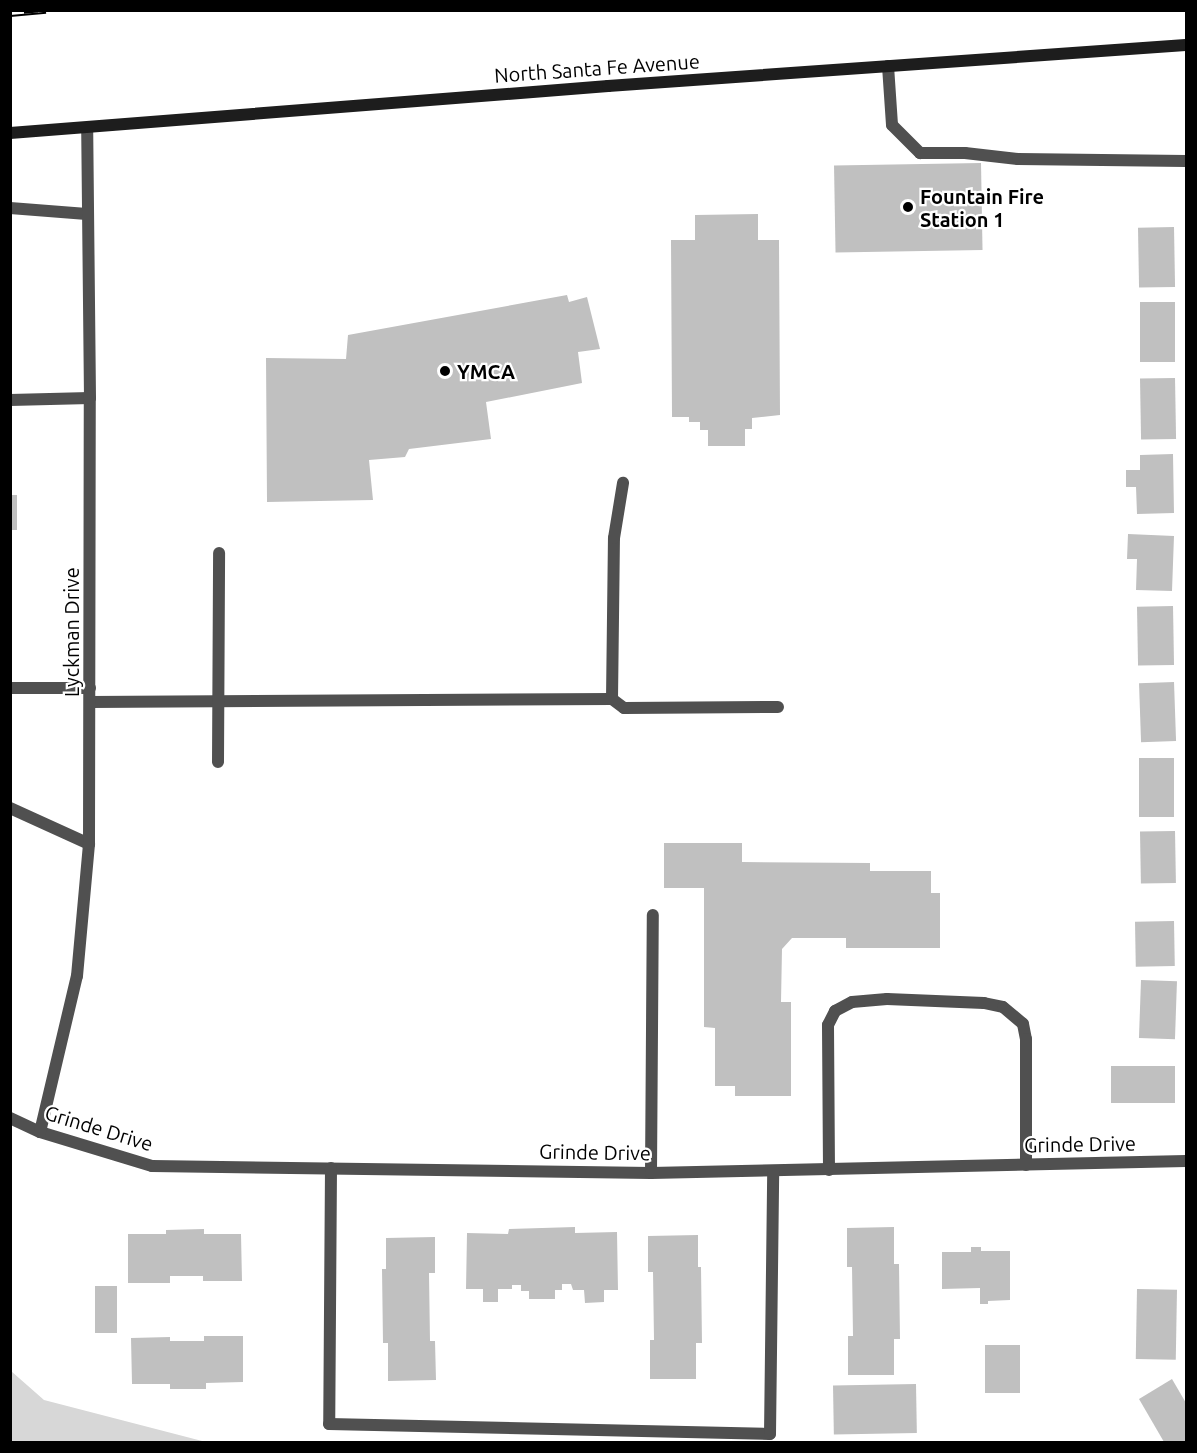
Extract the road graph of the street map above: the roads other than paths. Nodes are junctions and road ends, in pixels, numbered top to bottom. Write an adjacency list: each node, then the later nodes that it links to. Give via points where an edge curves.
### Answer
1 (1186, 45): 2 (main road, North Santa Fe Avenue)
2 (888, 66): 3 (main road, North Santa Fe Avenue); 5 (street, via 892,125 920,153 1018,159)
3 (87, 128): 4 (main road, North Santa Fe Avenue); 7 (street, Lyckman Drive)
4 (10, 133)
5 (1186, 161)
6 (10, 208): 7 (street)
7 (87, 214): 8 (street, Lyckman Drive)
8 (90, 398): 9 (street); 13 (street, Lyckman Drive)
9 (10, 400)
10 (623, 483): 14 (street, via 614,538)
11 (219, 554): 15 (street)
12 (10, 688): 13 (street)
13 (90, 688): 16 (street, Lyckman Drive)
14 (612, 699): 15 (street); 17 (street, via 624,708)
15 (218, 701): 16 (street); 18 (street)
16 (90, 702): 20 (street, Lyckman Drive)
17 (778, 707)
18 (218, 762)
19 (10, 808): 20 (street)
20 (89, 844): 23 (street, Lyckman Drive, via 77,976)
21 (653, 915): 29 (street)
22 (10, 1118): 23 (street, Grinde Drive)
23 (40, 1132): 26 (street, Grinde Drive, via 152,1166)
24 (1186, 1161): 25 (street, Grinde Drive)
25 (1026, 1165): 27 (street, Grinde Drive); 27 (street, via 1023,1024 1003,1007 984,1003 887,999 852,1002 835,1011 828,1025)
26 (331, 1168): 28 (street, via 329,1424 770,1434); 29 (street, Grinde Drive)
27 (829, 1170): 28 (street, Grinde Drive)
28 (773, 1171): 29 (street, Grinde Drive)
29 (651, 1173)

